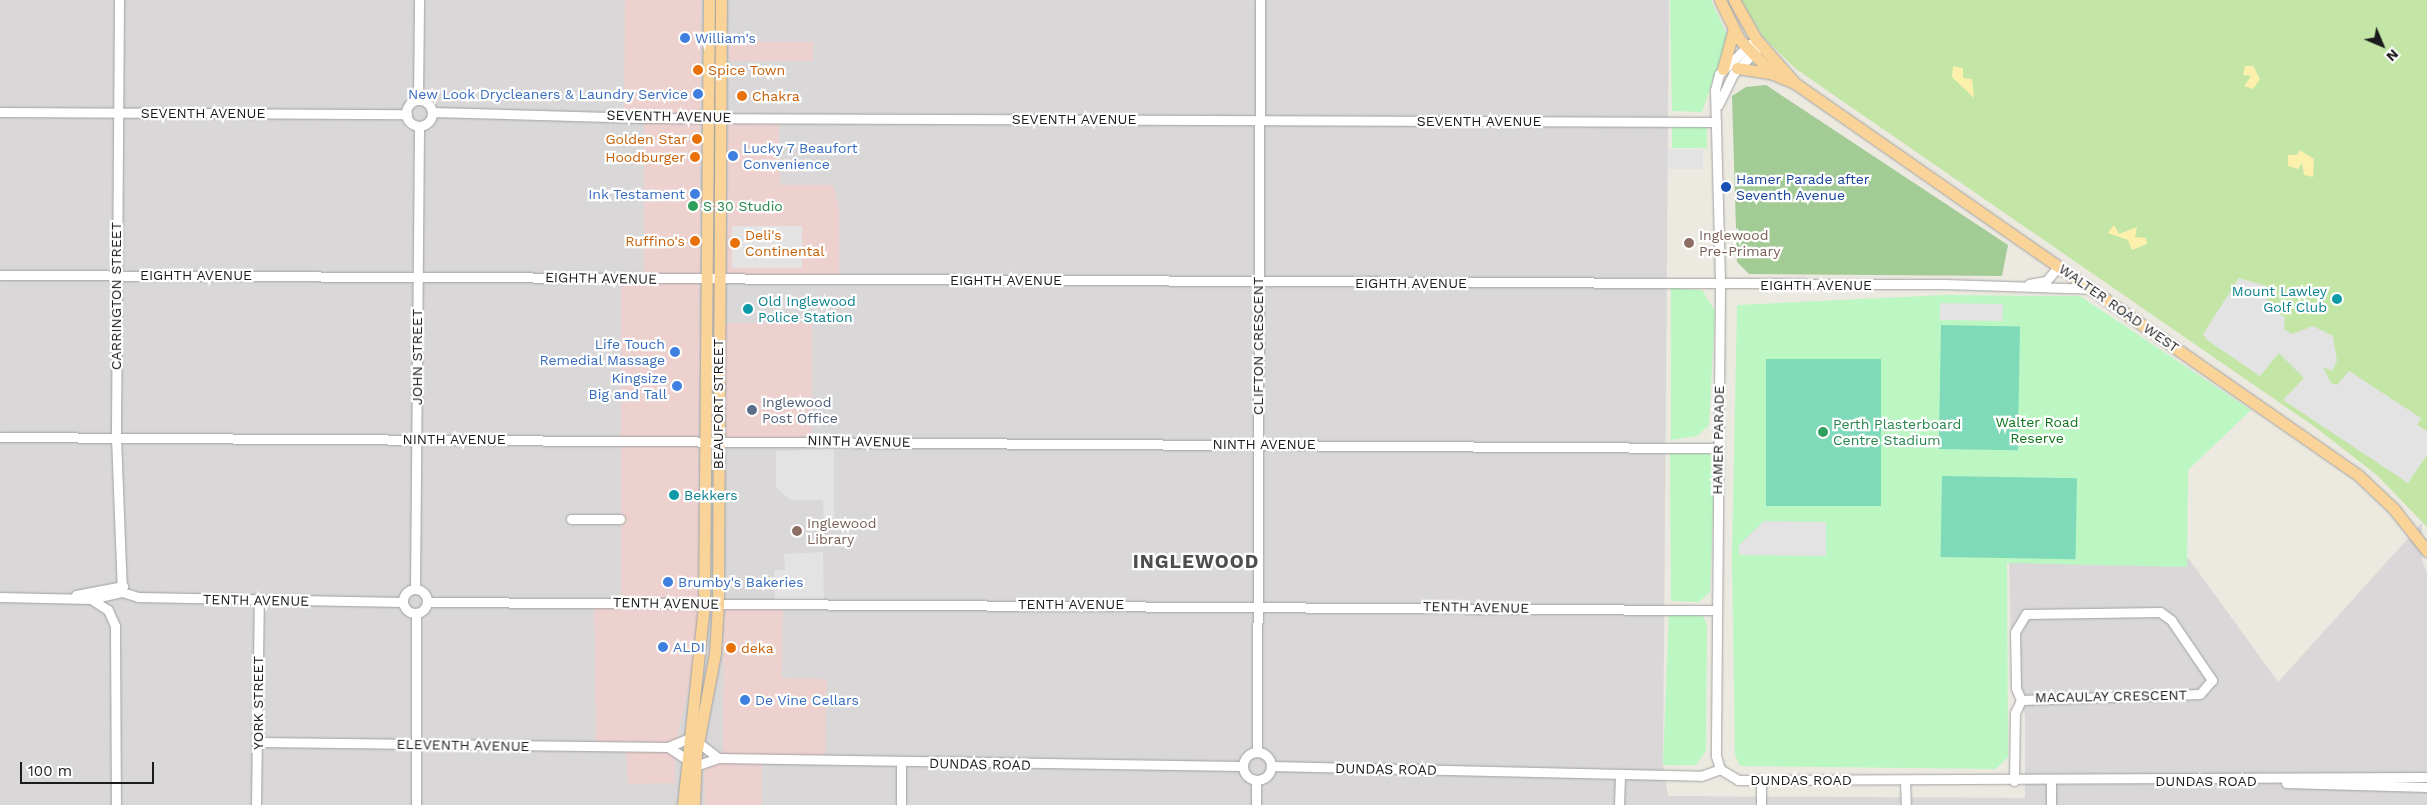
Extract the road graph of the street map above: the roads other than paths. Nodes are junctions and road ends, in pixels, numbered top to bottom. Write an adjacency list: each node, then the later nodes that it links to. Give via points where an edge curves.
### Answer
1 (119, 0): 19 (street, CARRINGTON STREET)
2 (419, 0): 15 (street)
3 (709, 0): 22 (main road, BEAUFORT STREET)
4 (721, 0): 21 (main road, BEAUFORT STREET)
5 (1260, 0): 23 (street, CLIFTON CRESCENT)
6 (1720, 0): 8 (main road)
7 (1734, 0): 9 (main road)
8 (1733, 29): 10 (main road); 12 (main road, via 1734,41)
9 (1759, 42): 10 (street, HAMER PARADE); 14 (main road, WALTER ROAD WEST)
10 (1749, 51): 11 (street, HAMER PARADE); 12 (street, HAMER PARADE); 13 (main road, WALTER ROAD WEST)
11 (1737, 68): 13 (main road); 16 (street, HAMER PARADE)
12 (1723, 69): 16 (street, HAMER PARADE, via 1715,90)
13 (1773, 74): 14 (main road, WALTER ROAD WEST)
14 (1796, 84): 26 (main road, WALTER ROAD WEST)
15 (418, 100): 18 (street, via 428,103); 20 (street, via 409,106)
16 (1716, 110): 24 (street, HAMER PARADE)
17 (0, 112): 19 (street, SEVENTH AVENUE)
18 (432, 112): 22 (street, SEVENTH AVENUE); 25 (street, via 429,122)
19 (120, 113): 20 (street, SEVENTH AVENUE); 28 (street, CARRINGTON STREET)
20 (407, 114): 25 (street)
21 (720, 118): 22 (street, SEVENTH AVENUE); 23 (street, SEVENTH AVENUE); 30 (main road, BEAUFORT STREET)
22 (708, 119): 30 (main road, BEAUFORT STREET)
23 (1259, 120): 24 (street, SEVENTH AVENUE); 31 (street, CLIFTON CRESCENT)
24 (1716, 122): 32 (street, HAMER PARADE)
25 (419, 126): 29 (street, JOHN STREET)
26 (2059, 266): 33 (street, EIGHTH AVENUE, via 2041,283); 34 (main road, WALTER ROAD WEST)
27 (0, 275): 28 (street, EIGHTH AVENUE)
28 (116, 275): 29 (street, EIGHTH AVENUE); 36 (street, CARRINGTON STREET)
29 (418, 276): 30 (street, EIGHTH AVENUE); 37 (street, JOHN STREET)
30 (715, 280): 31 (street, EIGHTH AVENUE); 38 (main road, BEAUFORT STREET)
31 (1258, 282): 32 (street, EIGHTH AVENUE); 39 (street, CLIFTON CRESCENT)
32 (1720, 285): 33 (street, EIGHTH AVENUE); 40 (street, HAMER PARADE)
33 (2012, 287): 34 (street, EIGHTH AVENUE)
34 (2094, 290): 43 (main road, WALTER ROAD WEST, via 2358,476 2393,508)
35 (0, 437): 36 (street, NINTH AVENUE)
36 (116, 438): 37 (street, NINTH AVENUE); 44 (street, CARRINGTON STREET)
37 (418, 439): 38 (street, NINTH AVENUE); 45 (street, JOHN STREET)
38 (711, 444): 39 (street, NINTH AVENUE, via 785,440); 52 (main road, BEAUFORT STREET); 53 (main road, BEAUFORT STREET)
39 (1257, 444): 40 (street, NINTH AVENUE); 54 (street, CLIFTON CRESCENT)
40 (1718, 448): 55 (street, HAMER PARADE)
41 (571, 519): 42 (street)
42 (620, 519)
43 (2427, 551)
44 (121, 588): 47 (street, TENTH AVENUE); 48 (street, TENTH AVENUE); 49 (street, TENTH AVENUE, via 138,596)
45 (415, 589): 50 (street, via 406,593); 51 (street, via 423,591)
46 (0, 597): 47 (street, TENTH AVENUE)
47 (66, 597): 48 (street, TENTH AVENUE)
48 (91, 599): 81 (street, via 108,610 115,626)
49 (259, 600): 50 (street, TENTH AVENUE); 59 (street, YORK STREET)
50 (403, 602): 56 (street)
51 (428, 602): 52 (street, TENTH AVENUE); 56 (street)
52 (704, 604): 53 (street, TENTH AVENUE); 58 (main road, BEAUFORT STREET)
53 (718, 604): 54 (street, TENTH AVENUE); 60 (main road, BEAUFORT STREET, via 716,653)
54 (1258, 604): 55 (street, TENTH AVENUE); 63 (street, CLIFTON CRESCENT)
55 (1716, 610): 70 (street, HAMER PARADE, via 1716,756)
56 (416, 613): 61 (street)
57 (2021, 700): 57 (street, MACAULAY CRESCENT, via 2016,688 2015,632 2026,614 2160,612 2171,620 2212,680 2200,694); 77 (street, MACAULAY CRESCENT, via 2015,713)
58 (687, 739): 62 (street, ELEVENTH AVENUE); 64 (main road, BEAUFORT STREET)
59 (259, 742): 61 (street, ELEVENTH AVENUE); 82 (street, YORK STREET)
60 (699, 743): 65 (street); 67 (main road, BEAUFORT STREET)
61 (414, 744): 62 (street, ELEVENTH AVENUE); 83 (street)
62 (668, 746): 64 (street)
63 (1257, 752): 68 (street, via 1246,758); 69 (street, via 1268,756)
64 (685, 758): 80 (main road, BEAUFORT STREET)
65 (718, 758): 66 (street, DUNDAS ROAD); 67 (street, DUNDAS ROAD)
66 (901, 763): 68 (street, DUNDAS ROAD); 84 (street)
67 (695, 766): 80 (main road, BEAUFORT STREET)
68 (1243, 766): 73 (street, via 1247,776)
69 (1271, 766): 71 (street, DUNDAS ROAD); 73 (street, via 1266,776)
70 (1720, 769): 71 (street, DUNDAS ROAD, via 1701,776); 74 (street, DUNDAS ROAD, via 1738,780)
71 (1620, 774): 86 (street)
72 (2427, 777): 78 (street, DUNDAS ROAD)
73 (1256, 780): 85 (street)
74 (1761, 780): 75 (street, DUNDAS ROAD); 87 (street)
75 (1905, 780): 77 (street, DUNDAS ROAD); 88 (street)
76 (2051, 780): 77 (street, DUNDAS ROAD); 78 (street, DUNDAS ROAD); 89 (street)
77 (2014, 781)
78 (2276, 781): 79 (street, DUNDAS ROAD)
79 (2427, 787)
80 (685, 804)
81 (116, 805)
82 (256, 805)
83 (416, 805)
84 (901, 805)
85 (1256, 805)
86 (1620, 805)
87 (1761, 805)
88 (1906, 805)
89 (2051, 805)

